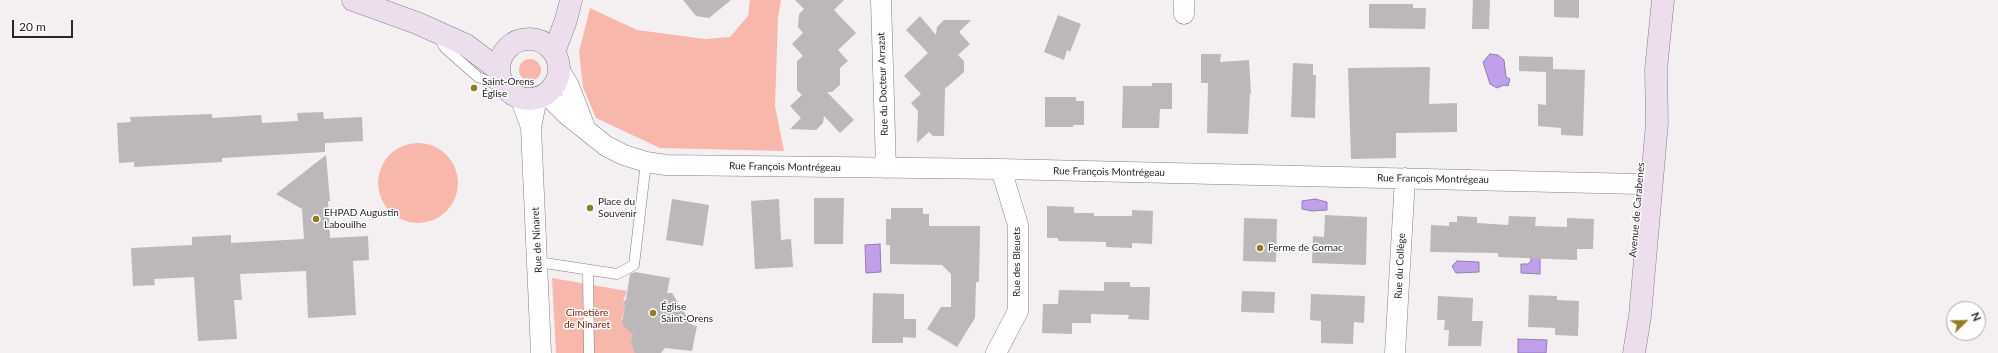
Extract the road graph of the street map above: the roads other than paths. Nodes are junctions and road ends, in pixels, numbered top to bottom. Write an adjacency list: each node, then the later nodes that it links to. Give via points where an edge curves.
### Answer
1 (353, 0): 5 (street)
2 (881, 0): 14 (street, Rue du Docteur Arrazat)
3 (1663, 0): 9 (street, Avenue de Carabenes)
4 (569, 10): 8 (street)
5 (434, 31): 7 (street); 10 (lane, via 445,48 478,77 495,84)
6 (514, 43): 7 (street); 8 (street, via 525,39); 10 (street, via 501,59)
7 (466, 45): 10 (street)
8 (550, 53): 11 (street, via 558,78 554,87); 12 (street, via 569,86)
9 (1656, 69): 17 (street, Avenue de Carabenes, via 1644,124); 25 (street, Avenue de Carabenes, via 1657,123 1640,316)
10 (501, 75): 11 (street, via 506,88)
11 (534, 96): 12 (street, Rue François Montrégeau, via 566,114); 18 (street, Rue de Ninaret, via 531,127)
12 (587, 132): 13 (street, Rue François Montrégeau, via 612,148)
13 (646, 162): 14 (street, Rue François Montrégeau, via 666,165); 19 (lane, via 634,264 617,274)
14 (886, 168): 15 (street, Rue François Montrégeau)
15 (1001, 169): 16 (street, Rue François Montrégeau); 22 (street, Rue des Bleuets, via 1018,225 1018,311)
16 (1404, 178): 17 (street, Rue François Montrégeau); 23 (street, Rue du Collège)
17 (1640, 184): 24 (street, Avenue de Carabenes, via 1627,315)
18 (538, 262): 19 (lane); 20 (street, Rue de Ninaret)
19 (588, 270): 21 (lane)
20 (541, 353)
21 (589, 353)
22 (996, 353)
23 (1395, 353)
24 (1628, 353)
25 (1634, 353)

